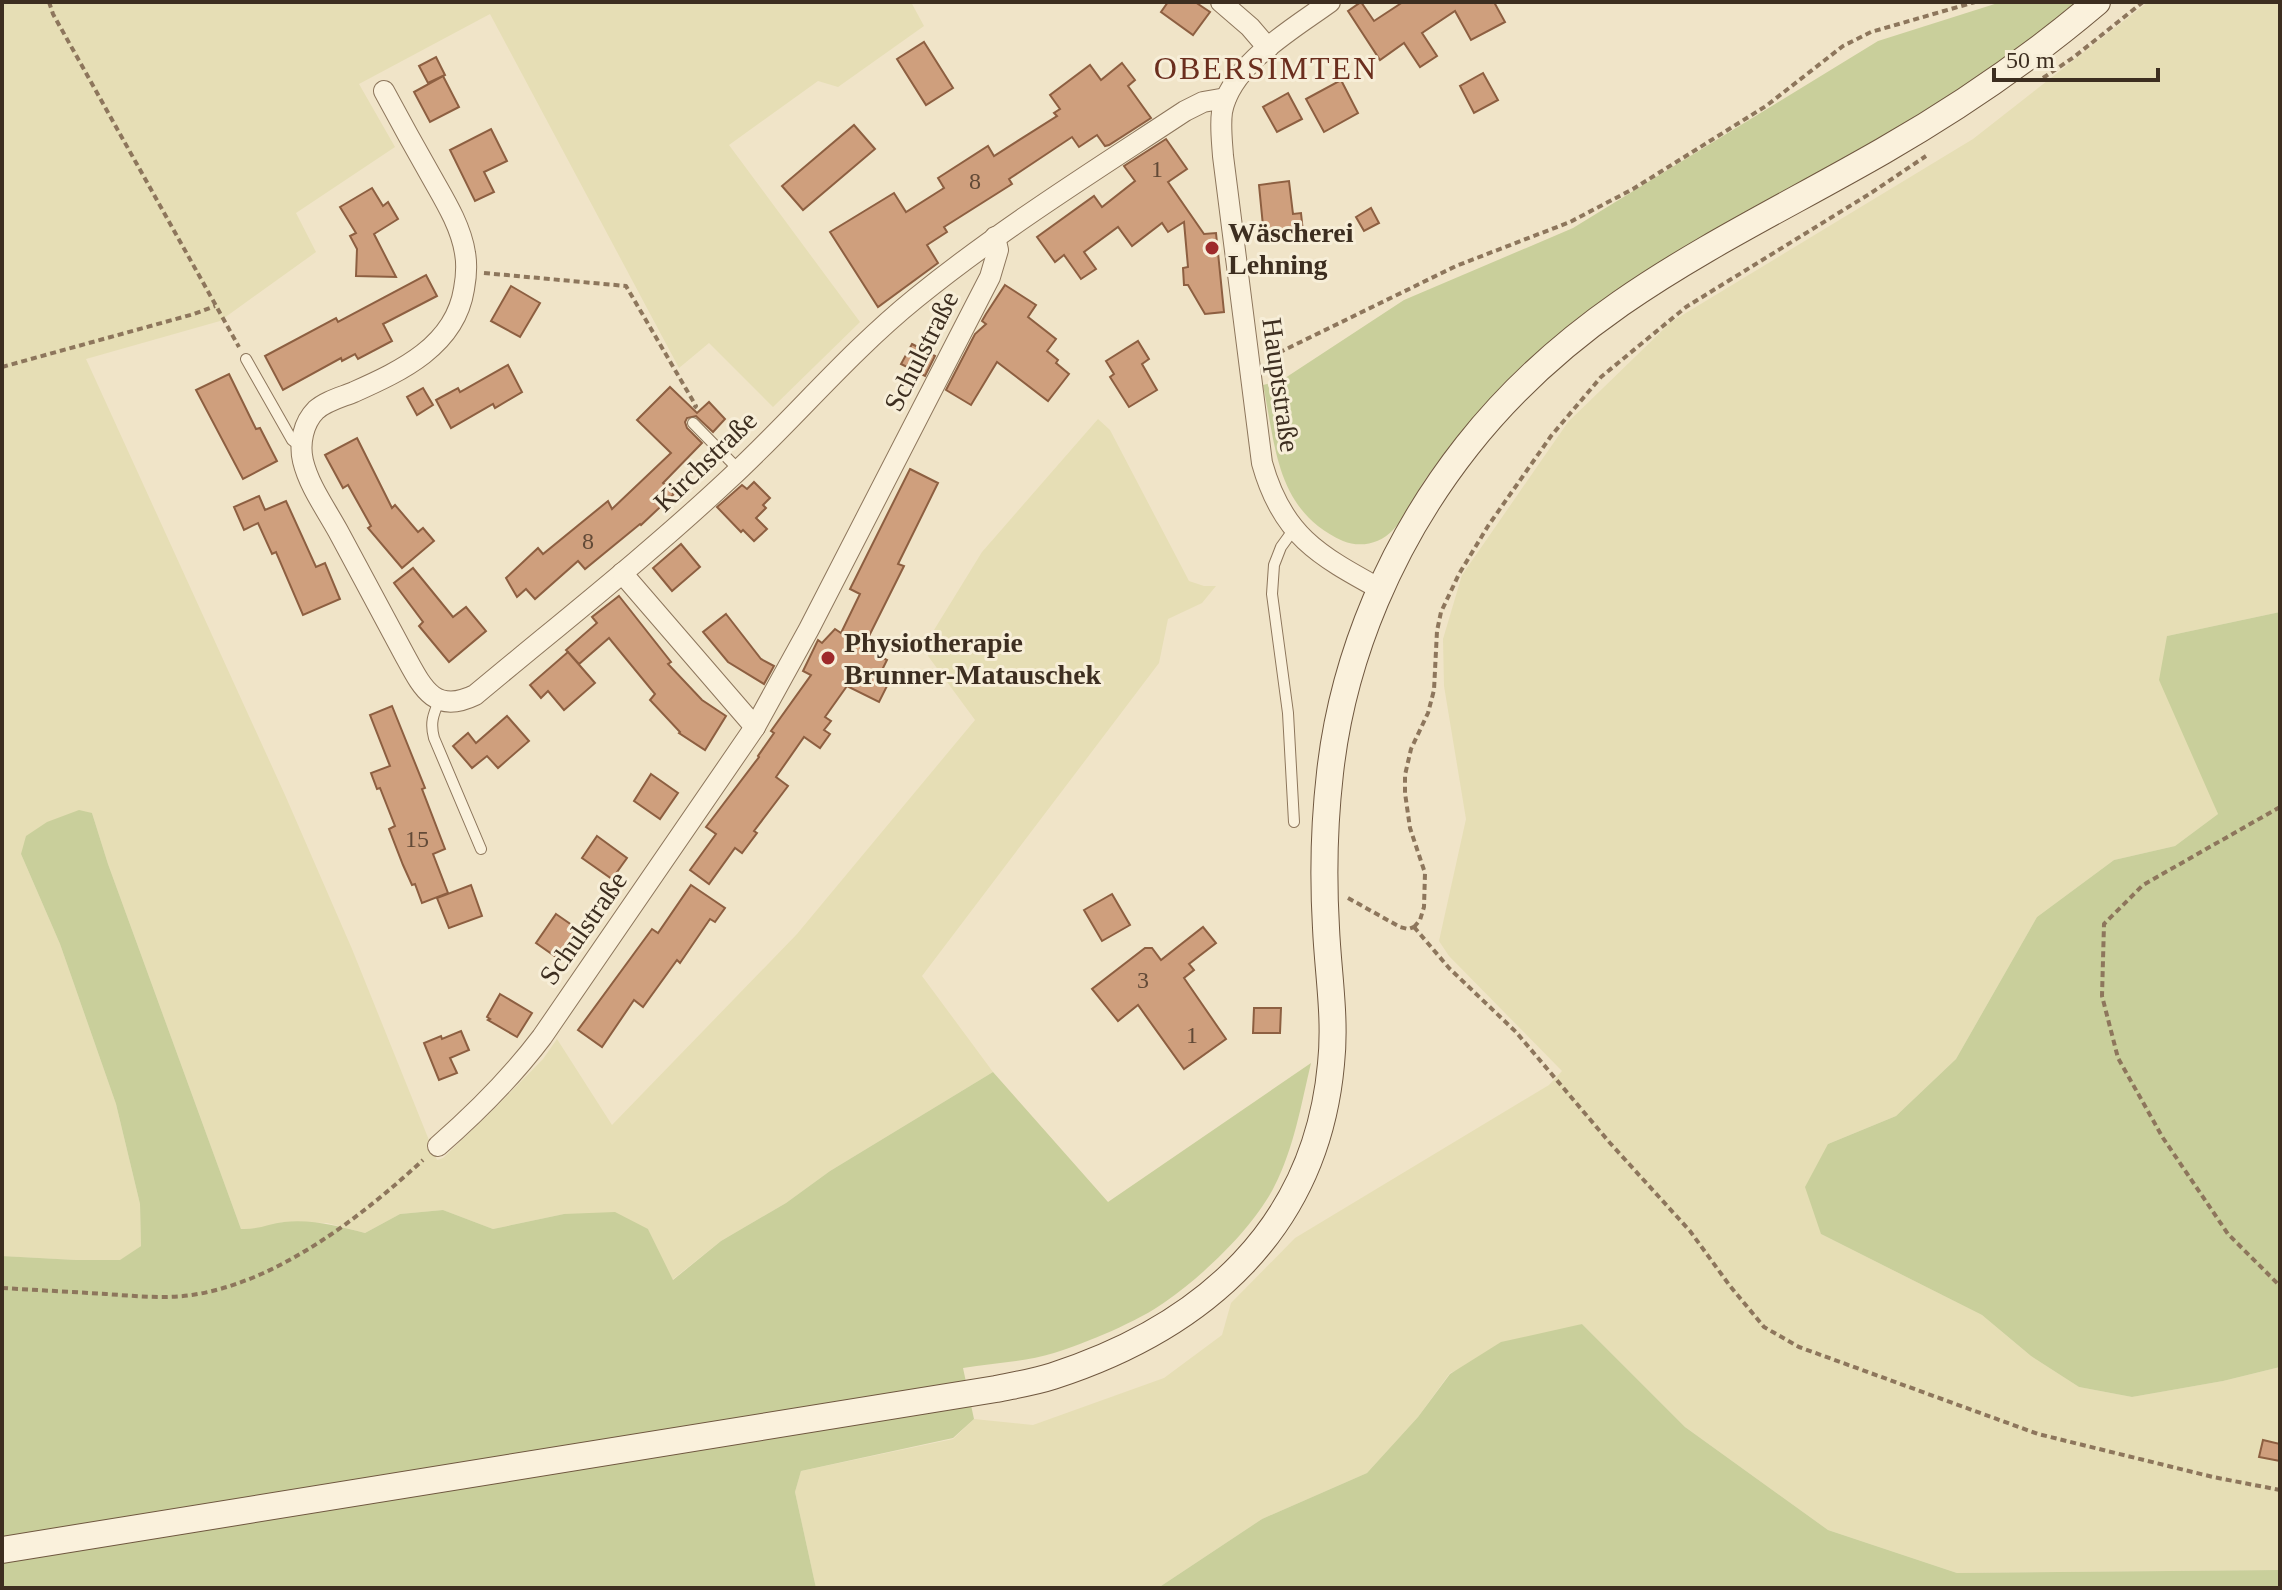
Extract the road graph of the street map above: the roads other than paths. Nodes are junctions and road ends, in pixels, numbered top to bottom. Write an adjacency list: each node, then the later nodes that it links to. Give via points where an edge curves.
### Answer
1 (1221, 2): 4 (street)
2 (1330, 2): 4 (street, Hauptstraße)
3 (2097, 2): 14 (main road, via 1972,97 1666,272 1564,345 1466,448 1418,519)
4 (1268, 48): 6 (street, Hauptstraße, via 1251,62)
5 (384, 91): 10 (street, via 450,212 465,253 464,291 436,345 403,369 317,410 303,431)
6 (1226, 98): 7 (street, via 1185,111); 12 (street, Hauptstraße, via 1223,156 1262,463 1269,488)
7 (995, 237): 11 (street, Kirchstraße, via 880,329); 16 (street, Schulstraße, via 998,250 990,277)
8 (246, 359): 10 (lane)
9 (693, 423): 11 (lane)
10 (301, 447): 15 (street, via 309,477 336,529 410,664)
11 (739, 470): 13 (street, Kirchstraße)
12 (1294, 529): 14 (street, Hauptstraße, via 1327,559); 17 (lane, via 1274,565 1272,594 1288,713)
13 (622, 573): 15 (street, Kirchstraße, via 475,695 462,702); 16 (street)
14 (1380, 589): 20 (main road, via 1335,736 1323,883 1332,1060 1319,1136 1289,1202 1249,1258 1224,1283 1151,1334 1049,1378 996,1389)
15 (439, 701): 18 (lane, via 431,726 434,738)
16 (755, 727): 19 (street, Schulstraße, via 542,1037 491,1098)
17 (1294, 822)
18 (481, 849)
19 (438, 1146)
20 (2, 1550)

